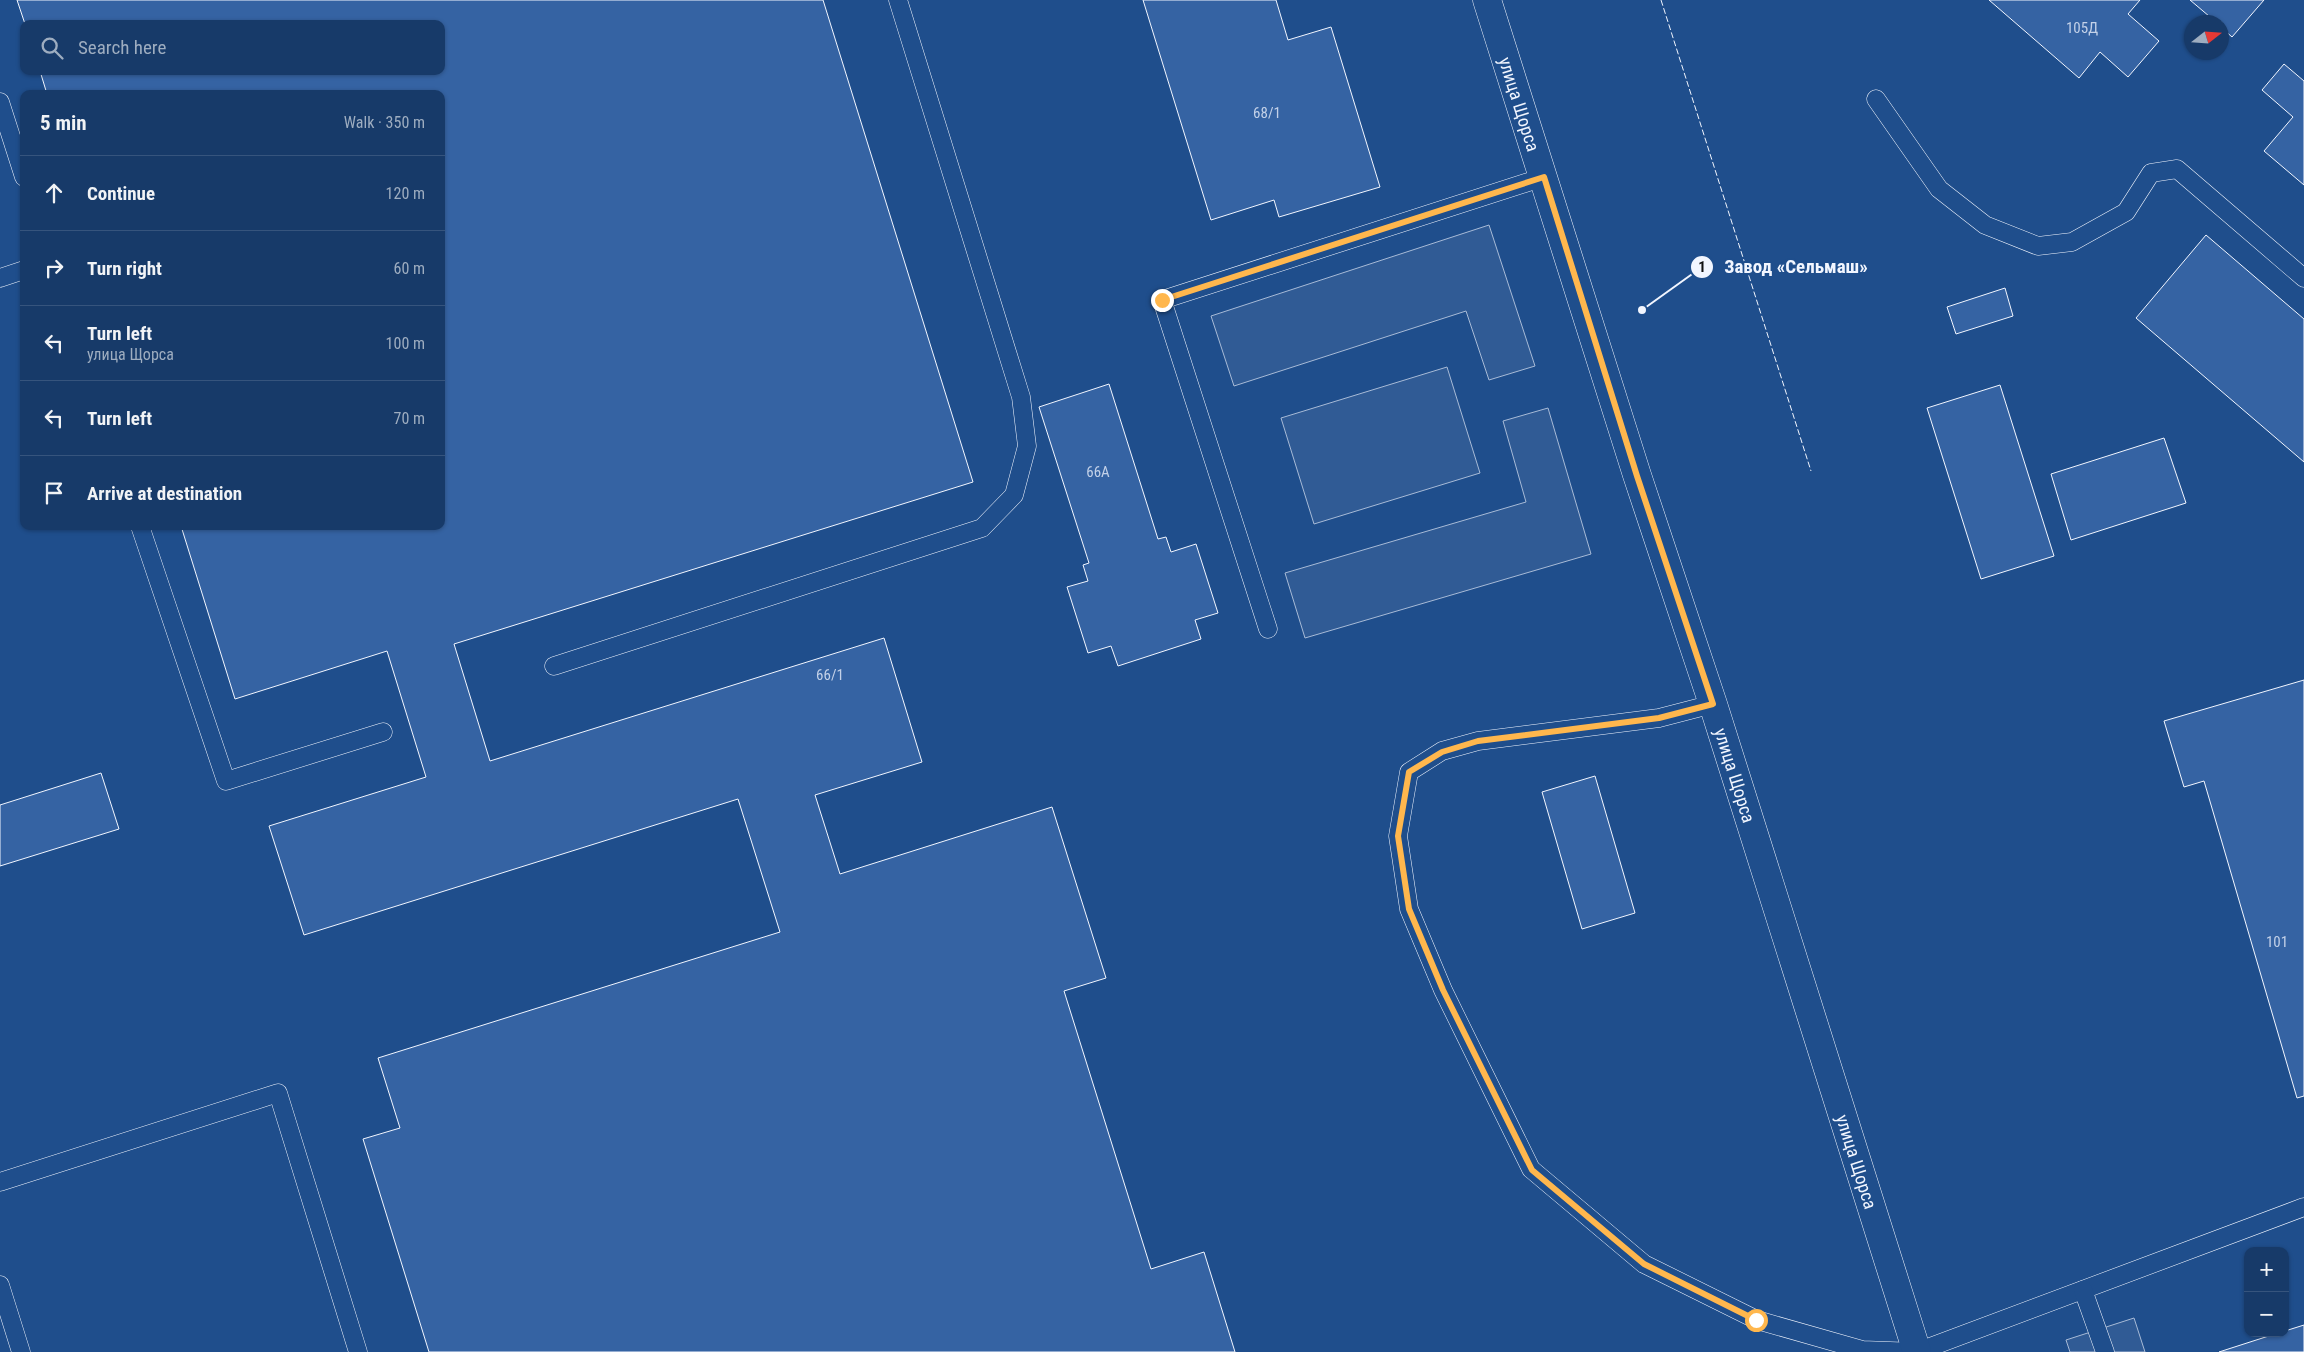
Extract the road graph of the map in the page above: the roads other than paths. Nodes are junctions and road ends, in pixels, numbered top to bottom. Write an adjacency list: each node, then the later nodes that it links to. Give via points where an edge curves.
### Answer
1 (898, 0): 12 (lane, via 1021,398 1027,446 1014,495 982,528)
2 (1487, 0): 6 (main road, улица Щорса)
3 (1876, 99): 9 (lane, via 1939,190 1985,225 2038,246 2072,242 2126,212 2151,173 2178,169)
4 (0, 102): 5 (lane)
5 (20, 164)
6 (1544, 177): 11 (lane, via 1162,300); 13 (main road, улица Щорса, via 1637,476)
7 (20, 271): 8 (lane)
8 (0, 278)
9 (2304, 278)
10 (141, 530): 14 (lane, via 226,782)
11 (1268, 629)
12 (554, 666)
13 (1713, 704): 21 (main road, улица Щорса); 21 (lane, via 1659,718 1478,741 1442,752 1409,772 1398,836 1409,909 1443,990 1532,1170 1644,1264 1756,1320 1862,1350)
14 (383, 732)
15 (0, 1182): 20 (lane, via 278,1093)
16 (2304, 1207): 18 (lane)
17 (0, 1285): 19 (lane)
18 (2083, 1290): 21 (lane); 22 (lane)
19 (21, 1352)
20 (358, 1352)
21 (1917, 1352)
22 (2105, 1352)

